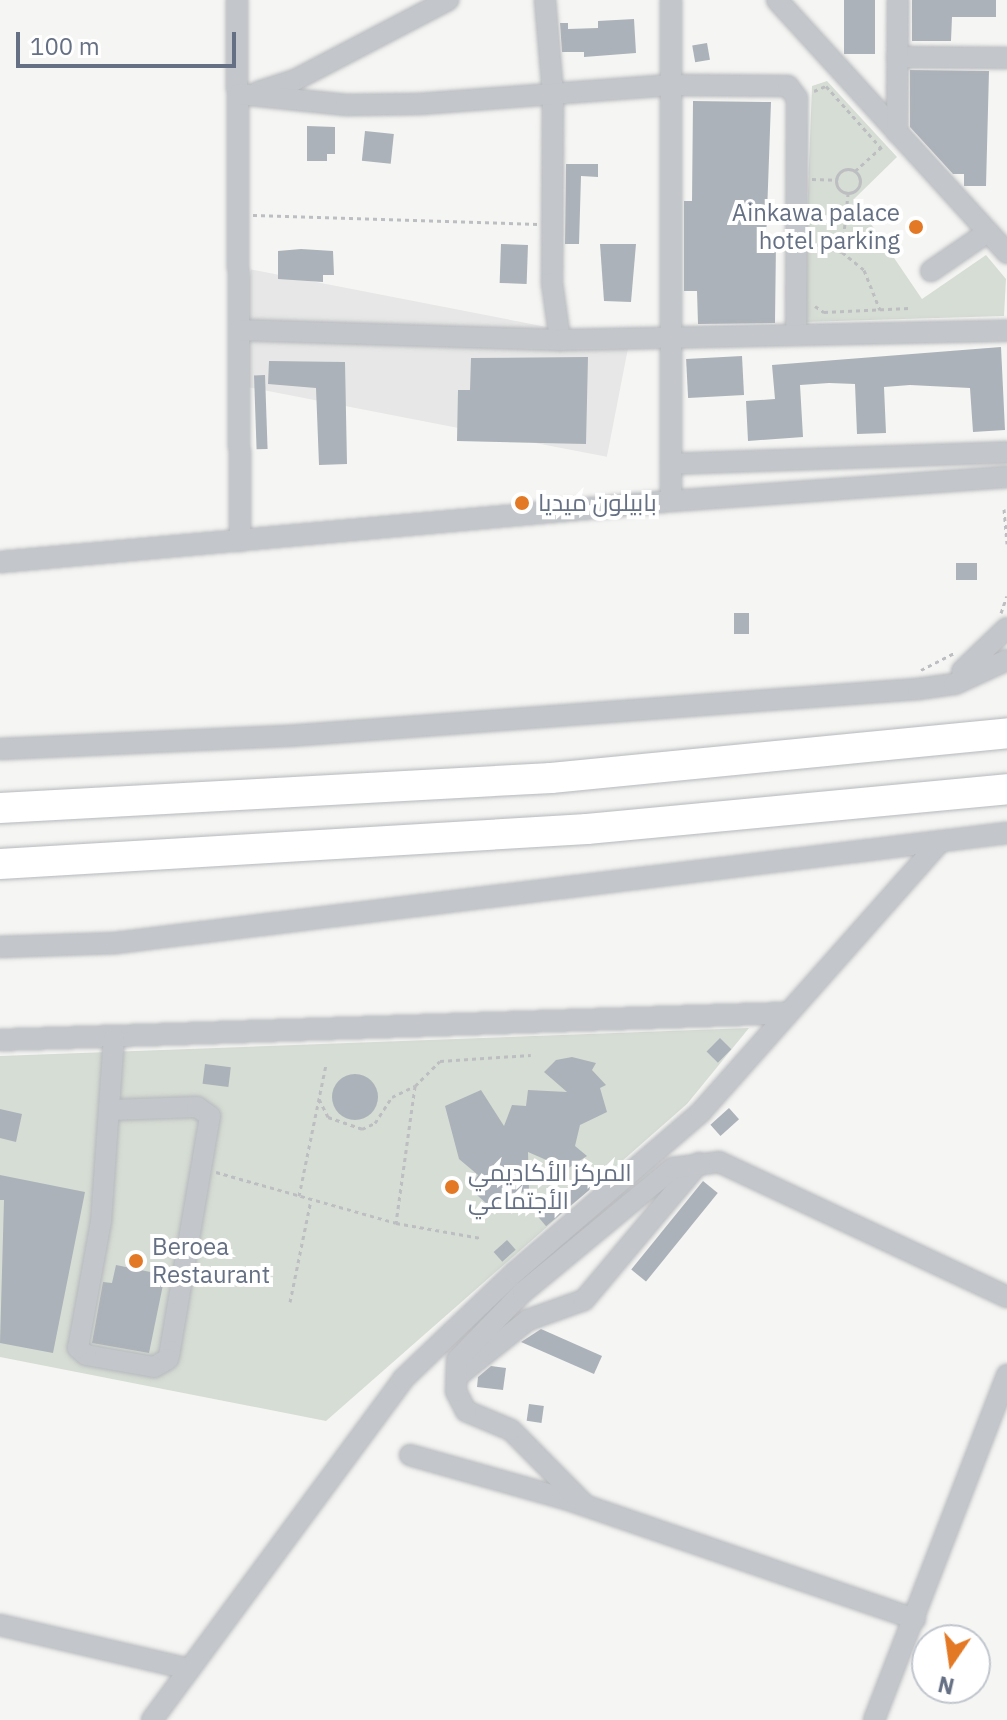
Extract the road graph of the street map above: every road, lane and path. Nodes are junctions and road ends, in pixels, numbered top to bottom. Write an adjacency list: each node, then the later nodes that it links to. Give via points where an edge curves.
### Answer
1 (237, 0): 12 (street)
2 (448, 0): 12 (street, via 295,80)
3 (545, 0): 11 (street)
4 (671, 0): 10 (street)
5 (777, 0): 7 (street)
6 (898, 0): 8 (street)
7 (792, 9): 14 (street)
8 (897, 57): 9 (street); 14 (street)
9 (1007, 58)
10 (671, 85): 11 (street); 36 (street, via 783,85 795,93); 37 (street)
11 (553, 93): 12 (street, via 346,105); 23 (street)
12 (240, 94): 22 (street)
13 (814, 104): 15 (path, via 814,89 826,86)
14 (897, 133): 15 (path); 25 (street)
15 (881, 148): 17 (path)
16 (812, 164): 18 (path)
17 (855, 171): 19 (path, via 843,170); 21 (path, via 860,185)
18 (812, 179): 19 (path); 20 (path)
19 (836, 180): 21 (path)
20 (812, 192)
21 (848, 194): 27 (path)
22 (236, 215): 23 (path); 34 (street)
23 (553, 225): 38 (street, via 552,283)
24 (812, 231): 26 (path)
25 (988, 232): 28 (street); 30 (street)
26 (812, 244): 27 (path); 29 (path)
27 (842, 252): 33 (path, via 872,283)
28 (1007, 253)
29 (812, 258)
30 (931, 271)
31 (812, 301): 33 (path, via 824,312)
32 (909, 308): 33 (path)
33 (880, 310)
34 (239, 330): 38 (street); 44 (street)
35 (1007, 331): 36 (street)
36 (796, 335): 37 (street)
37 (671, 339): 38 (street); 40 (street)
38 (560, 340)
39 (1007, 452): 40 (street)
40 (671, 464): 42 (street)
41 (1007, 477): 42 (street)
42 (671, 501): 44 (street)
43 (1004, 509): 45 (path)
44 (240, 541): 46 (street)
45 (1007, 544)
46 (0, 562)
47 (1007, 596): 48 (path)
48 (1002, 624): 52 (street, via 976,663 957,674)
49 (957, 651): 51 (path, via 921,670)
50 (1007, 660): 52 (street, via 955,684)
51 (905, 672)
52 (873, 690): 56 (street, via 580,717)
53 (1007, 717): 55 (highway, via 969,722)
54 (1007, 733): 55 (highway)
55 (914, 744): 58 (highway, via 551,778)
56 (0, 749)
57 (1007, 789): 61 (highway, via 571,830)
58 (0, 808)
59 (1007, 833): 60 (street)
60 (940, 842): 62 (street, via 129,941); 63 (street)
61 (0, 864)
62 (0, 947)
63 (786, 1013): 64 (street); 85 (street, via 701,1112 514,1273 403,1379)
64 (114, 1038): 65 (street); 70 (street)
65 (0, 1040)
66 (531, 1055): 68 (path, via 440,1061)
67 (326, 1065): 69 (path)
68 (415, 1086): 69 (path, via 392,1097 375,1123 362,1129 328,1117); 75 (path)
69 (319, 1099): 73 (path)
70 (110, 1110): 72 (street, via 206,1111 211,1124); 72 (street, via 101,1222 80,1352 146,1367 168,1359)
71 (699, 1163): 77 (street, via 719,1162); 80 (street, via 584,1300 528,1320); 80 (street, via 673,1168 645,1185 523,1292 457,1360)
72 (205, 1168): 73 (path)
73 (299, 1196): 74 (path)
74 (311, 1200): 75 (path); 78 (path)
75 (396, 1223): 76 (path)
76 (481, 1238)
77 (1007, 1297)
78 (290, 1302)
79 (1007, 1375): 83 (street)
80 (457, 1377): 82 (street, via 456,1391 466,1411 511,1430)
81 (410, 1455): 82 (street)
82 (585, 1505): 83 (street)
83 (915, 1619): 87 (street)
84 (0, 1625): 85 (street)
85 (189, 1669): 86 (street)
86 (152, 1720)
87 (874, 1720)

